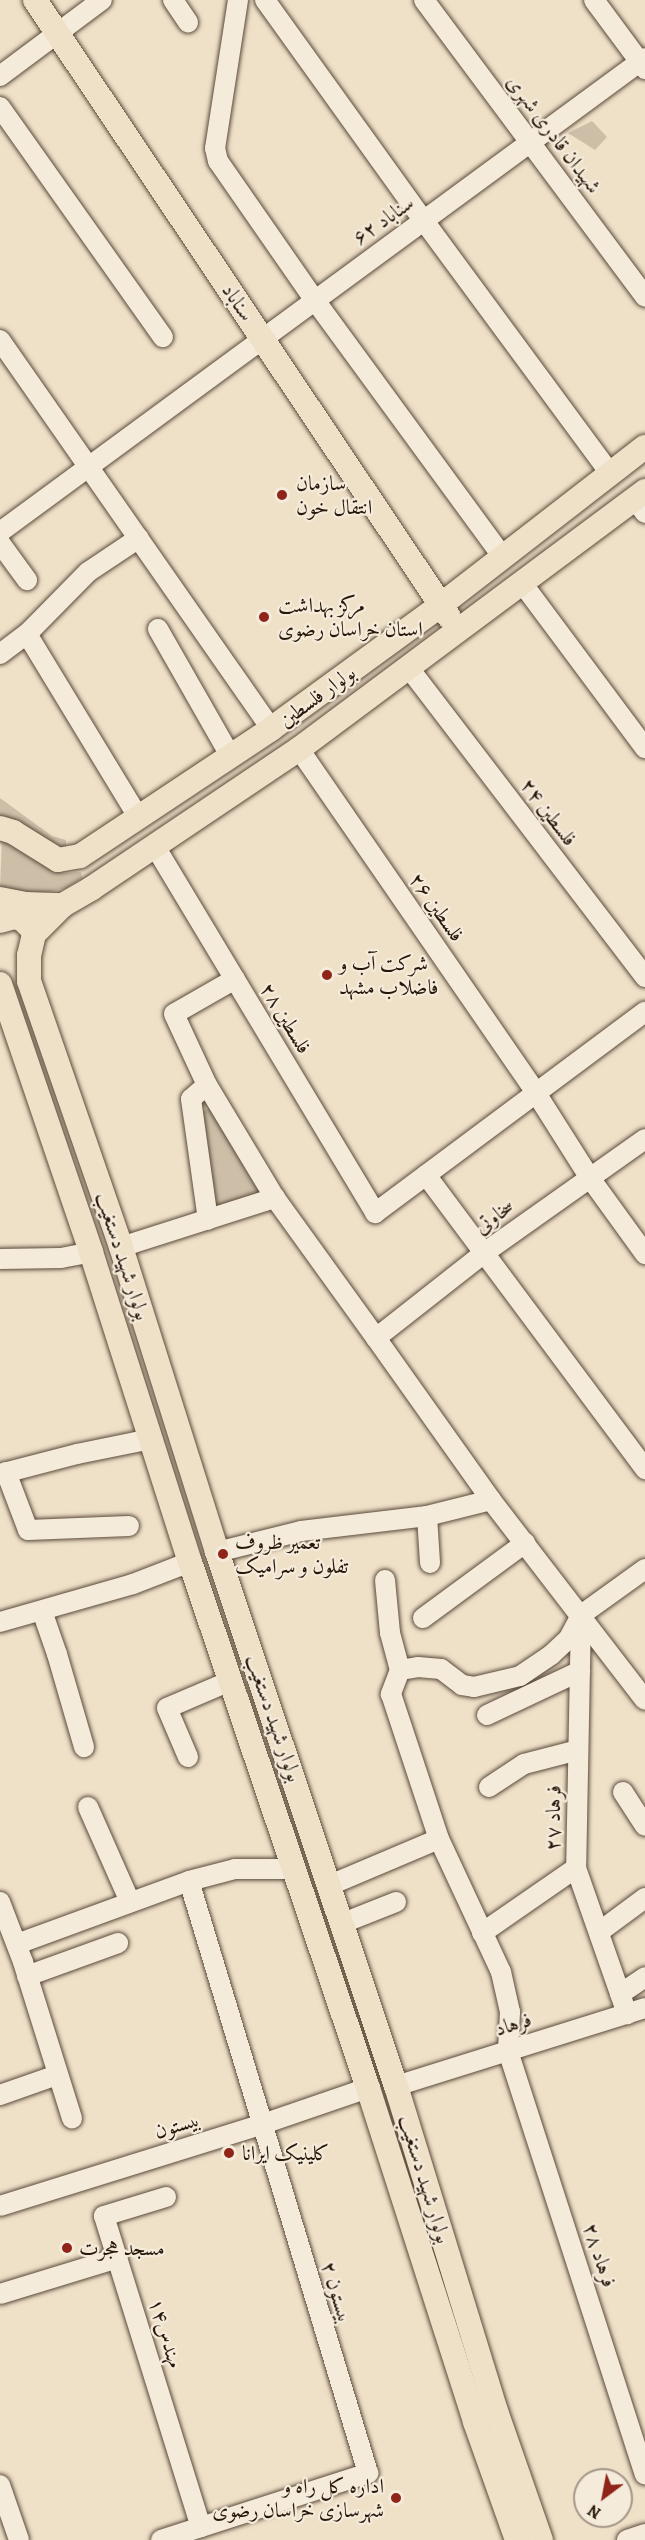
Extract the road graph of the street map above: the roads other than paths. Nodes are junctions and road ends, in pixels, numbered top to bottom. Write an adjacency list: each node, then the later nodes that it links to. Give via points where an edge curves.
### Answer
1 (34, 0): 10 (main road, سناباد)
2 (102, 0): 10 (street)
3 (173, 0): 9 (street)
4 (238, 0): 18 (street, via 215,148 218,161)
5 (265, 0): 12 (street)
6 (277, 0): 12 (street, via 306,41)
7 (424, 0): 15 (street, شهیدان قادری شهری)
8 (594, 0): 11 (street)
9 (188, 22)
10 (56, 33): 13 (street); 20 (main road, سناباد)
11 (643, 63): 15 (street, سناباد ۶۲)
12 (311, 65): 16 (street)
13 (0, 76)
14 (0, 107): 19 (street)
15 (532, 143): 16 (street, سناباد ۶۲); 17 (street, شهیدان قادری شهری)
16 (424, 221): 18 (street, سناباد ۶۲); 24 (street)
17 (645, 297)
18 (314, 299): 20 (street, سناباد ۶۲); 29 (street)
19 (163, 337)
20 (263, 337): 23 (street, سناباد ۶۲); 32 (main road, سناباد)
21 (0, 340): 23 (street)
22 (645, 447): 24 (main road, بولوار فلسطین)
23 (89, 467): 26 (street, سناباد ۶۲); 27 (street)
24 (610, 473): 29 (main road, بولوار فلسطین)
25 (642, 501): 31 (main road, بولوار فلسطین)
26 (0, 532)
27 (139, 538): 35 (street, via 88,572); 38 (street)
28 (0, 543): 30 (street)
29 (503, 557): 32 (main road, بولوار فلسطین)
30 (27, 580)
31 (522, 583): 34 (main road, بولوار فلسطین); 39 (street)
32 (441, 604): 34 (main road, سناباد); 38 (main road, بولوار فلسطین)
33 (158, 629): 41 (street)
34 (459, 631): 40 (main road, بولوار فلسطین)
35 (27, 634): 36 (street); 42 (street)
36 (0, 654)
37 (415, 676): 50 (street, فلسطین ۲۴)
38 (271, 729): 41 (main road, بولوار فلسطین)
39 (645, 748)
40 (299, 749): 44 (main road, بولوار فلسطین); 55 (street, فلسطین ۲۶)
41 (231, 757): 42 (main road, بولوار فلسطین)
42 (139, 818): 43 (main road, بولوار فلسطین, via 80,856 58,860)
43 (0, 828)
44 (156, 848): 46 (main road, بولوار فلسطین); 51 (street, فلسطین ۲۸)
45 (0, 899): 46 (main road)
46 (63, 905): 48 (main road)
47 (0, 921): 48 (main road, via 14,916 22,919)
48 (34, 934): 61 (main road, بولوار شهید دستغیب, via 29,981)
49 (0, 962): 52 (main road, بولوار شهید دستغیب, via 7,985)
50 (645, 977)
51 (235, 979): 54 (street, via 174,1014); 57 (street, فلسطین ۲۸, via 375,1213)
52 (3, 993): 62 (main road, بولوار شهید دستغیب)
53 (645, 1012): 55 (street)
54 (207, 1085): 59 (street); 60 (street, via 191,1099)
55 (536, 1093): 57 (street); 58 (street, فلسطین ۲۶)
56 (645, 1139): 58 (street, سخاوتی)
57 (426, 1175): 63 (street)
58 (590, 1178): 63 (street, سخاوتی); 64 (street, فلسطین ۲۶)
59 (276, 1197): 60 (street); 66 (street)
60 (208, 1220): 61 (street)
61 (121, 1247): 74 (main road, بولوار شهید دستغیب)
62 (91, 1252): 65 (street, via 61,1258); 67 (main road, بولوار شهید دستغیب)
63 (484, 1253): 66 (street, سخاوتی); 68 (street)
64 (645, 1254)
65 (0, 1259)
66 (376, 1338): 70 (street)
67 (151, 1439): 69 (street); 75 (main road, بولوار شهید دستغیب)
68 (645, 1469)
69 (3, 1473): 72 (street, via 28,1530)
70 (491, 1500): 71 (street); 73 (street)
71 (427, 1516): 74 (street, via 301,1531); 76 (street)
72 (129, 1526)
73 (525, 1543): 80 (street); 81 (street)
74 (218, 1552): 99 (main road, بولوار شهید دستغیب)
75 (190, 1562): 79 (street); 85 (main road, بولوار شهید دستغیب)
76 (430, 1563)
77 (645, 1569): 80 (street)
78 (385, 1580): 83 (street, via 390,1633)
79 (42, 1611): 82 (street); 88 (street)
80 (581, 1615): 83 (street, via 569,1638 520,1676 474,1687 462,1685 441,1669 418,1666); 84 (street, فرهاد ۲۷); 86 (street)
81 (423, 1618)
82 (0, 1622)
83 (400, 1670): 95 (street, via 392,1694)
84 (580, 1671): 87 (street); 89 (street, فرهاد ۲۷)
85 (230, 1681): 90 (street, via 167,1708); 97 (main road, بولوار شهید دستغیب)
86 (645, 1700)
87 (487, 1715)
88 (84, 1747)
89 (578, 1750): 91 (street, via 524,1764); 96 (street, فرهاد ۲۷)
90 (188, 1757)
91 (489, 1786)
92 (623, 1792): 94 (street)
93 (88, 1807): 102 (street)
94 (645, 1826)
95 (439, 1839): 99 (street); 106 (street)
96 (576, 1868): 105 (street, فرهاد ۲۷); 106 (street)
97 (293, 1869): 98 (street, via 235,1869); 116 (main road, بولوار شهید دستغیب)
98 (189, 1881): 102 (street); 119 (street, بیستون ۲)
99 (330, 1884): 104 (main road, بولوار شهید دستغیب)
100 (645, 1898): 105 (street)
101 (0, 1902): 108 (street)
102 (130, 1902): 108 (street)
103 (396, 1902): 104 (street)
104 (342, 1923): 115 (main road, بولوار شهید دستغیب)
105 (599, 1932): 111 (street, فرهاد ۲۷)
106 (482, 1933): 113 (street, via 501,1972 510,2012)
107 (118, 1943): 109 (street)
108 (17, 1944): 109 (street)
109 (27, 1976): 114 (street)
110 (645, 1977): 111 (street)
111 (620, 1994): 112 (street, فرهاد ۲۷)
112 (636, 2011): 113 (street, فرهاد)
113 (508, 2051): 115 (street, فرهاد); 124 (street, فرهاد ۲۸)
114 (57, 2075): 117 (street); 118 (street)
115 (396, 2086): 131 (main road, بولوار شهید دستغیب, via 496,2412)
116 (368, 2088): 119 (street, بیستون); 130 (main road, بولوار شهید دستغیب)
117 (0, 2095)
118 (72, 2118)
119 (261, 2125): 121 (street, بیستون); 126 (street, بیستون ۲, via 368,2473)
120 (166, 2197): 122 (street, مهندس۱۴, via 104,2216)
121 (0, 2206)
122 (118, 2258): 123 (street); 126 (street, مهندس۱۴)
123 (0, 2294)
124 (645, 2474)
125 (0, 2485): 128 (street)
126 (201, 2527): 129 (street)
127 (645, 2534): 132 (street)
128 (19, 2540)
129 (161, 2540)
130 (517, 2540)
131 (541, 2540)
132 (627, 2540)

